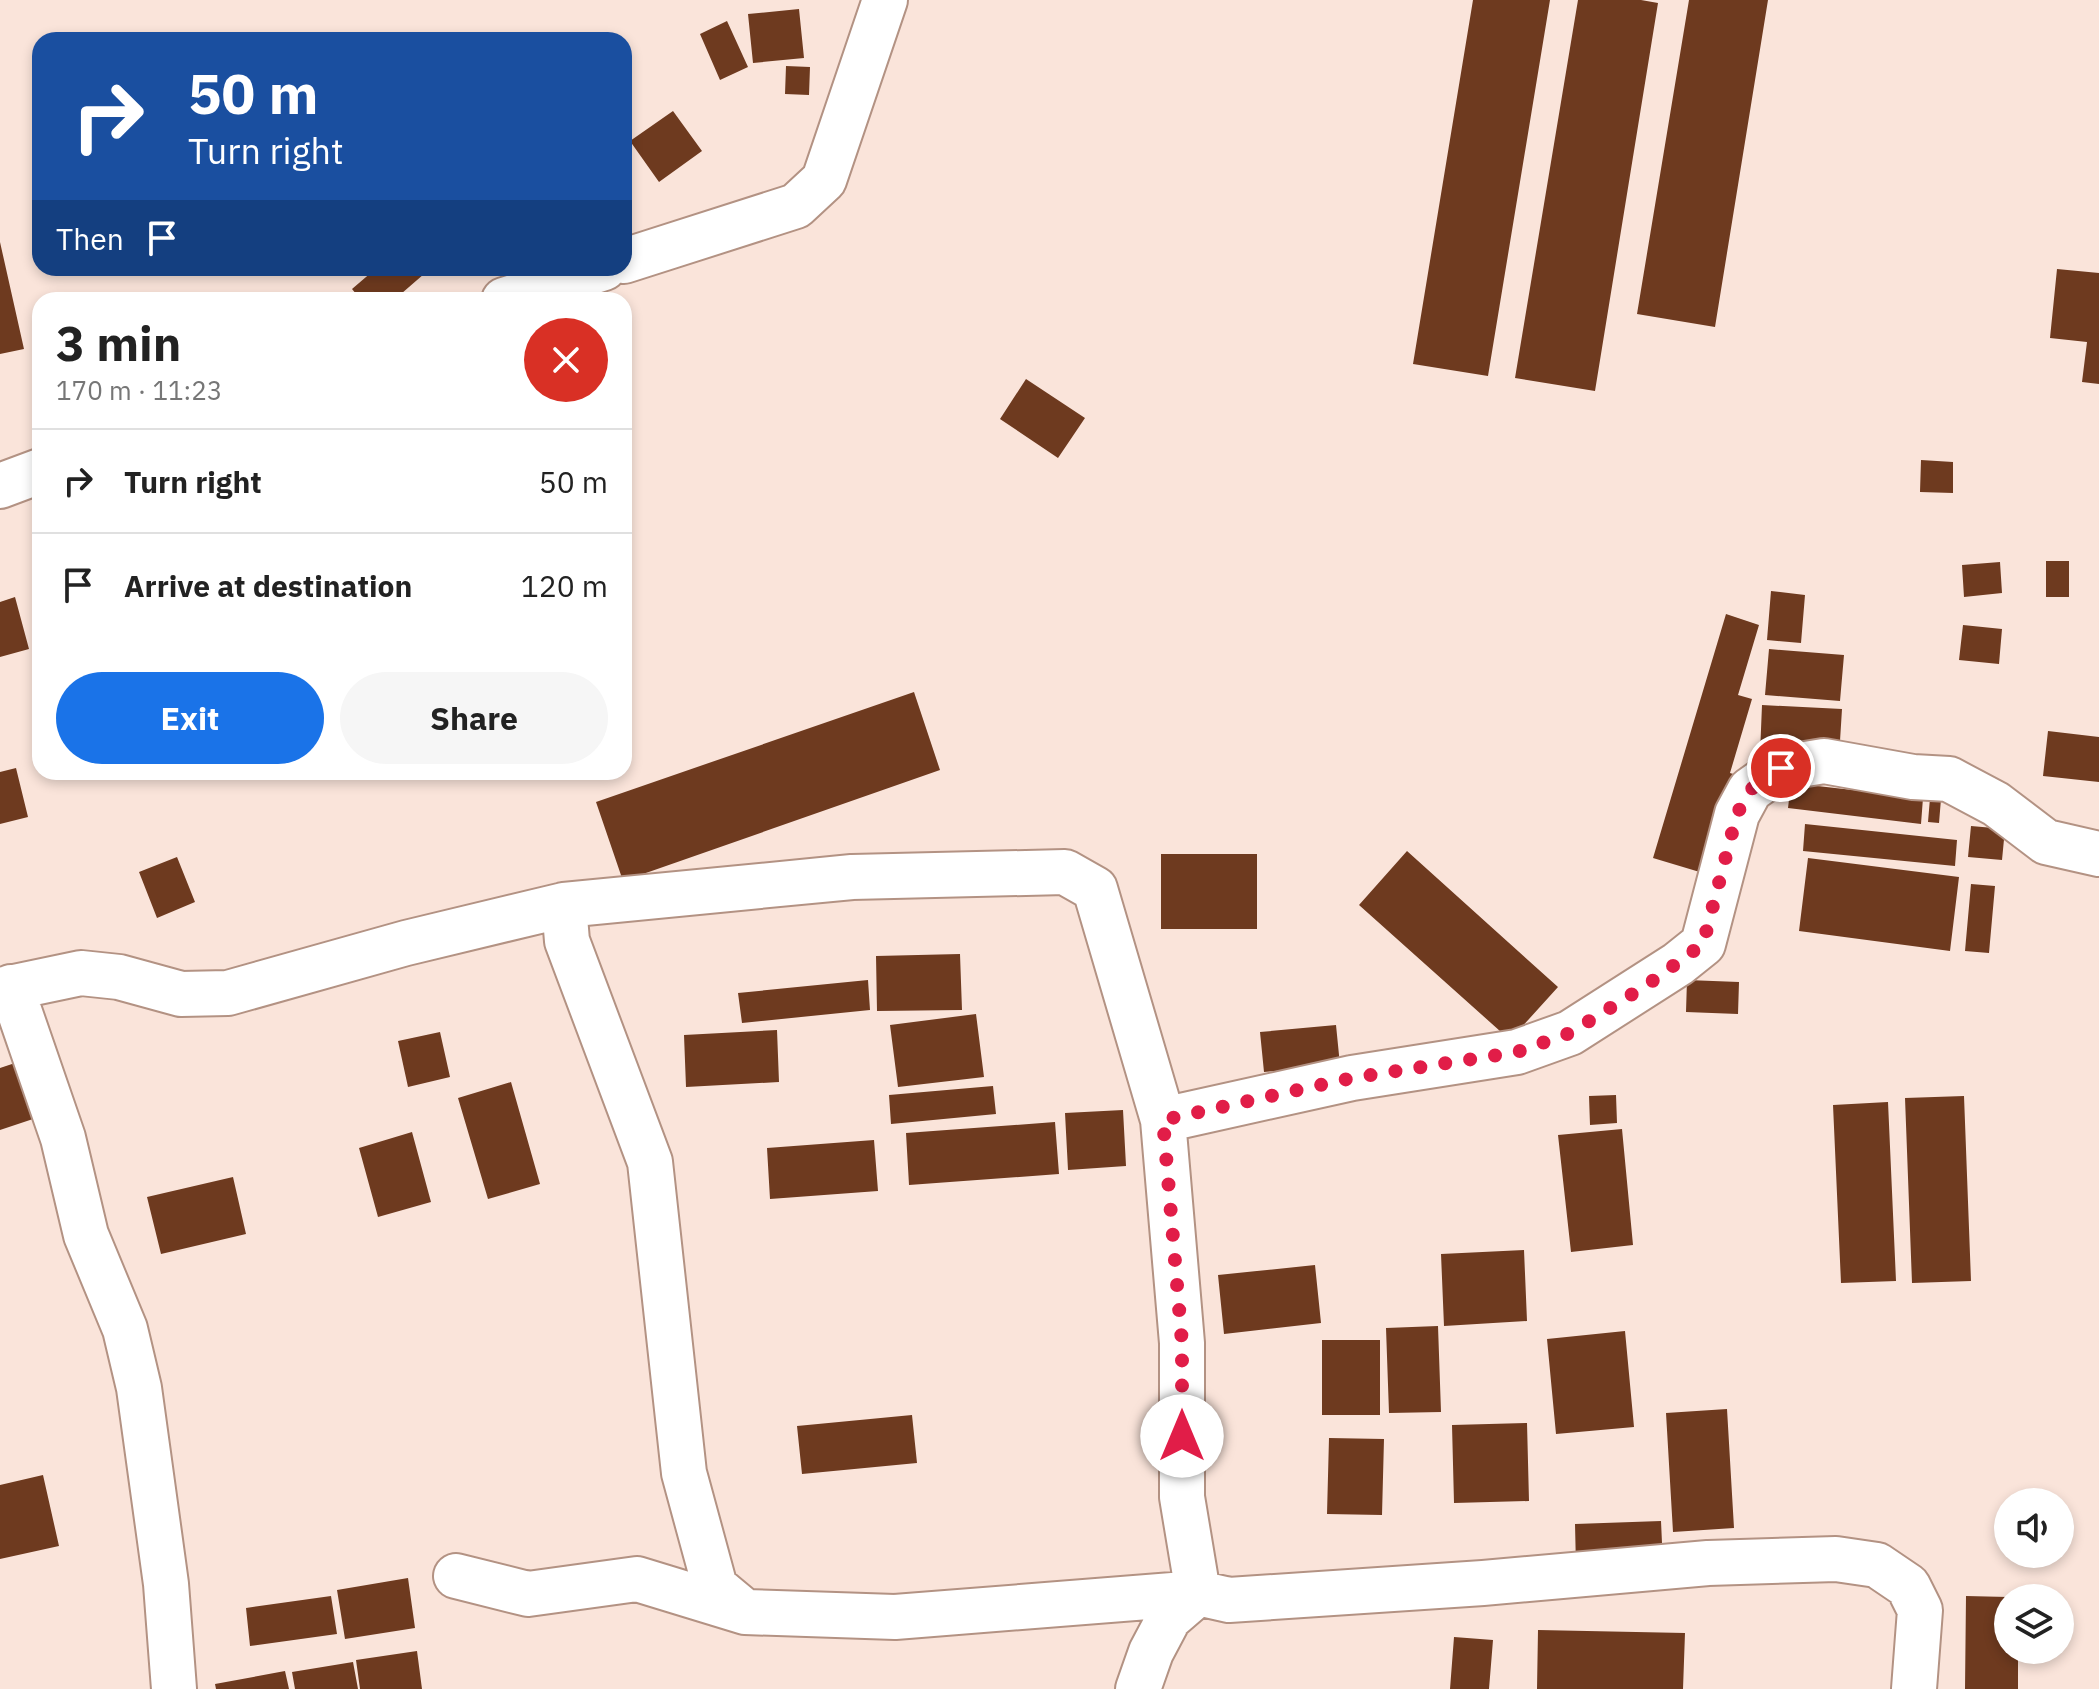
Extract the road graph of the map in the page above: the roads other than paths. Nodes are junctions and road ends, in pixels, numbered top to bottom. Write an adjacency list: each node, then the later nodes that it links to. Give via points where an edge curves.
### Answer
1 (885, 0): 2 (street, via 824,180 796,206)
2 (632, 258)
3 (579, 276): 4 (street)
4 (529, 292)
5 (32, 474): 6 (street)
6 (0, 486)
7 (2099, 854): 10 (street, via 2046,842 1996,804 1949,779 1824,761 1781,768 1750,790 1737,814 1703,944 1570,1033 1517,1052 1352,1078)
8 (564, 905): 9 (street, via 228,993 181,994 81,973); 10 (street, via 852,877 1065,872 1095,889); 13 (street, via 567,941 650,1162 684,1473 715,1587)
9 (5, 989): 14 (street, via 63,1138 86,1235 125,1329 139,1388 166,1584)
10 (1163, 1120): 12 (street, via 1182,1343 1182,1497)
11 (456, 1576): 13 (street, via 528,1594 637,1579)
12 (1198, 1593): 13 (street, via 895,1617); 15 (street, via 1169,1618); 16 (street, via 1229,1600 1708,1563 1850,1561 1877,1565 1908,1586 1920,1610)
13 (745, 1612)
14 (174, 1689)
15 (1138, 1689)
16 (1914, 1689)

